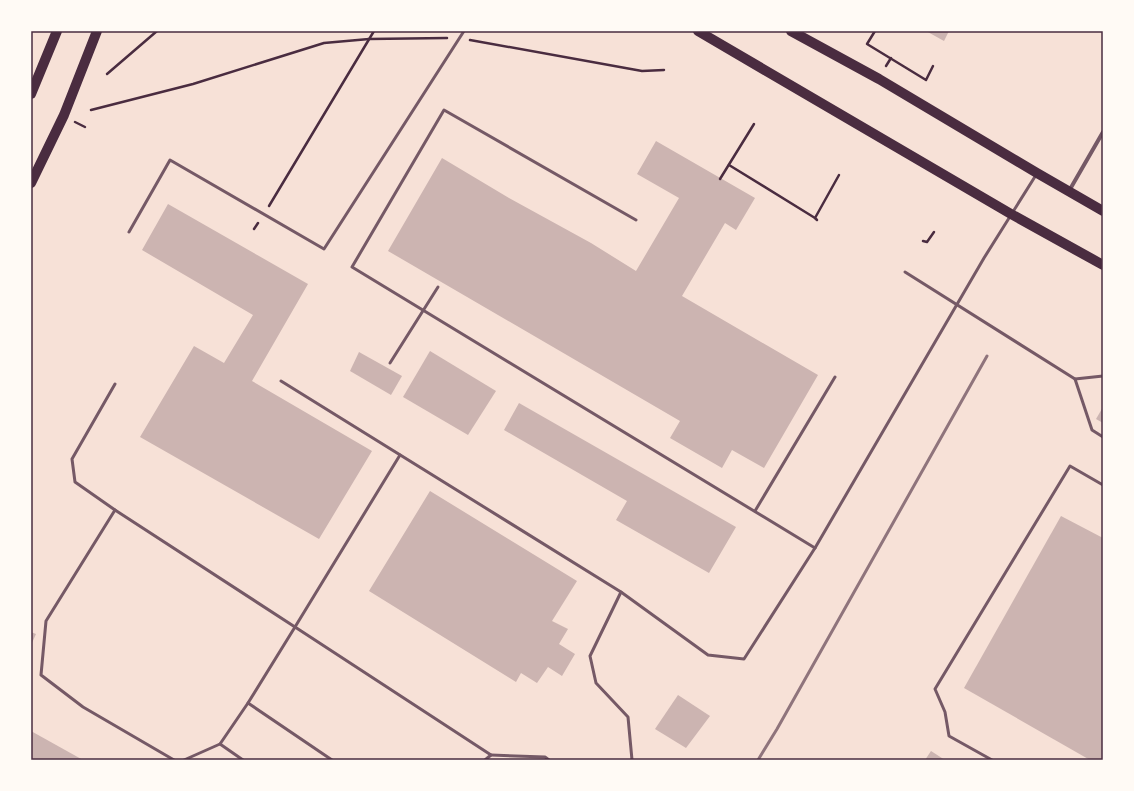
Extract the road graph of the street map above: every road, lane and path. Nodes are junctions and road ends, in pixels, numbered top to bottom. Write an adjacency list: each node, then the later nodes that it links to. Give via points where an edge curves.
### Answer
1 (57, 31): 14 (main road)
2 (97, 31): 22 (main road, via 64,116)
3 (157, 31): 13 (path)
4 (374, 31): 10 (path)
5 (464, 31): 9 (lane)
6 (698, 31): 26 (main road)
7 (791, 31): 19 (main road, via 879,79)
8 (875, 31): 11 (path, via 867,44 926,80)
9 (460, 38): 10 (path); 12 (path, via 642,70); 25 (lane, via 324,249)
10 (369, 39): 15 (path, via 324,43 192,84); 25 (path)
11 (933, 66)
12 (664, 70)
13 (107, 74)
14 (31, 94)
15 (92, 110)
16 (754, 124): 18 (path)
17 (1103, 132): 23 (street)
18 (728, 165): 20 (path, via 816,219); 21 (path)
19 (1037, 173): 23 (main road); 26 (lane)
20 (839, 174)
21 (720, 179)
22 (31, 183)
23 (1068, 191): 24 (main road)
24 (1103, 211)
25 (264, 214): 28 (path); 29 (lane, via 170,160)
26 (1011, 214): 32 (main road); 35 (lane)
27 (636, 220): 36 (lane, via 444,110 352,267)
28 (254, 229)
29 (129, 232)
30 (934, 232): 31 (path, via 927,242)
31 (923, 241)
32 (1103, 265)
33 (905, 272): 35 (lane)
34 (438, 287): 36 (lane)
35 (957, 305): 40 (lane); 48 (lane)
36 (423, 310): 37 (lane); 47 (lane)
37 (390, 363)
38 (1103, 376): 40 (lane)
39 (835, 377): 47 (lane)
40 (1075, 379): 43 (lane, via 1092,430)
41 (281, 381): 44 (lane)
42 (115, 384): 46 (lane, via 72,459 75,482)
43 (1103, 437)
44 (400, 455): 49 (lane); 50 (lane)
45 (1103, 484): 61 (lane, via 1070,466 935,690 945,712 949,736)
46 (115, 510): 50 (lane); 54 (lane, via 46,622 41,675 83,707)
47 (755, 511): 48 (lane)
48 (815, 548): 49 (lane, via 744,660 708,655)
49 (621, 592): 60 (lane, via 590,656 596,683 628,717)
50 (295, 626): 51 (lane); 53 (lane)
51 (248, 703): 52 (lane); 57 (lane)
52 (220, 744): 55 (lane); 56 (lane)
53 (491, 755): 58 (lane); 59 (lane, via 545,757)
54 (174, 760)
55 (184, 760)
56 (243, 760)
57 (332, 760)
58 (485, 760)
59 (550, 760)
60 (632, 760)
61 (992, 760)

